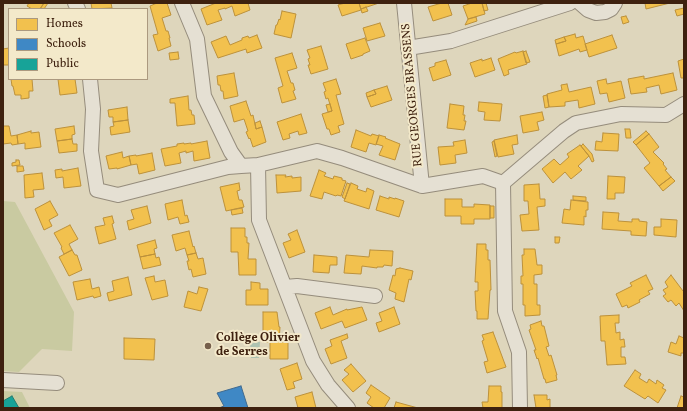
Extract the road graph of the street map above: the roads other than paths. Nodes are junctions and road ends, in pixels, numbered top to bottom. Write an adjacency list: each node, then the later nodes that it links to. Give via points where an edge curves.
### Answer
1 (182, 3): 10 (street, via 197,39 204,96 231,152)
2 (404, 3): 6 (street, RUE GEORGES BRASSENS)
3 (570, 3): 6 (street, via 451,41)
4 (580, 3): 5 (street, via 596,13 611,9)
5 (615, 3)
6 (408, 48): 12 (street, RUE GEORGES BRASSENS)
7 (90, 80): 10 (street, via 93,109 91,151 97,190 118,195)
8 (684, 104): 11 (street, via 666,115 621,114 576,123 564,130)
9 (258, 164): 10 (street); 12 (street, via 317,151); 13 (street, via 259,220)
10 (241, 166)
11 (503, 183): 12 (street, via 483,176); 18 (street, via 505,311 519,352)
12 (422, 186)
13 (285, 286): 14 (street); 17 (street, via 313,361 328,385)
14 (375, 296)
15 (3, 380): 16 (street)
16 (57, 383)
17 (348, 408)
18 (520, 408)

